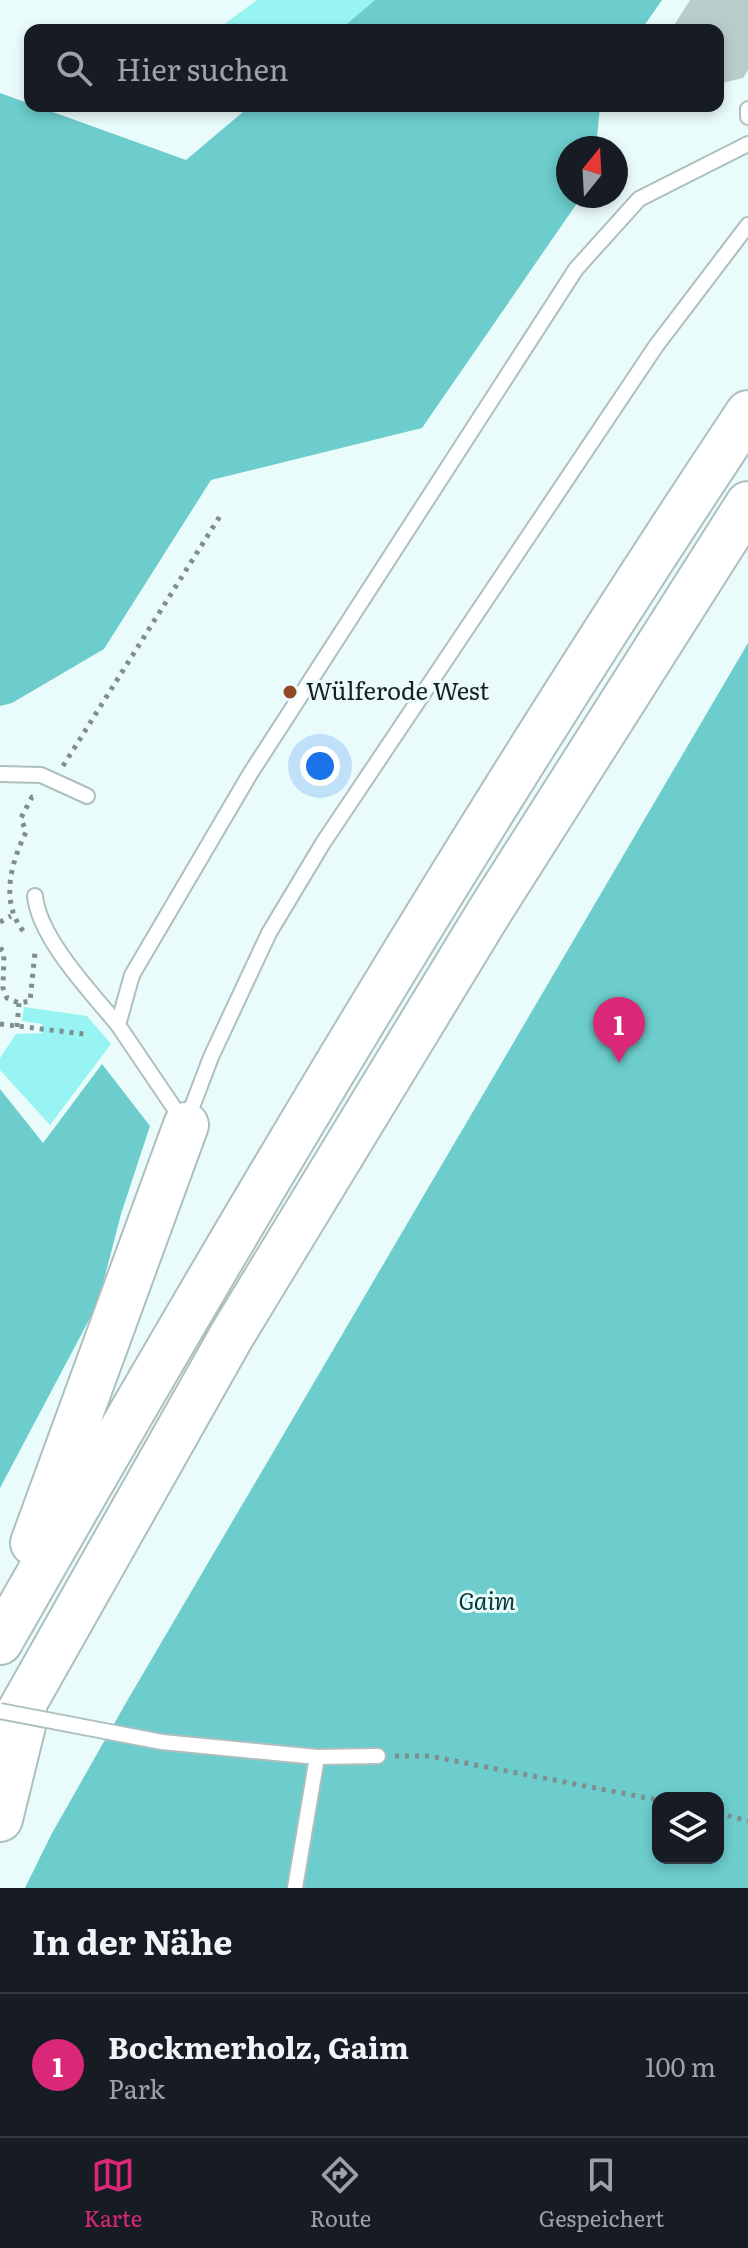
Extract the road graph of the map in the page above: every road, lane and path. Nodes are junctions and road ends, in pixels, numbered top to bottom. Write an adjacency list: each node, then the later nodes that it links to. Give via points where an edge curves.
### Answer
1 (748, 109): 2 (lane)
2 (748, 117)
3 (748, 144): 14 (lane, via 639,199 576,269 250,774 132,975)
4 (748, 225): 17 (lane, via 656,346 323,843 269,933 211,1057)
5 (748, 413): 19 (highway, via 433,904 197,1295)
6 (748, 504): 20 (highway, via 488,914 265,1281)
7 (0, 774): 8 (lane, via 41,775)
8 (87, 796)
9 (35, 896): 14 (lane, via 37,914 74,973)
10 (11, 916): 11 (path)
11 (0, 922)
12 (19, 1003): 15 (path)
13 (0, 1024): 15 (path)
14 (118, 1025): 17 (lane)
15 (17, 1027): 16 (path)
16 (84, 1034)
17 (186, 1125): 18 (highway)
18 (0, 1633)
19 (0, 1642)
20 (33, 1684): 22 (highway); 27 (highway)
21 (0, 1711): 24 (lane, bridge, via 162,1742)
22 (0, 1746)
23 (378, 1756): 24 (lane); 25 (path, via 429,1756)
24 (317, 1757): 29 (lane)
25 (652, 1799)
26 (724, 1815): 28 (path)
27 (0, 1819)
28 (748, 1821)
29 (295, 1888)

